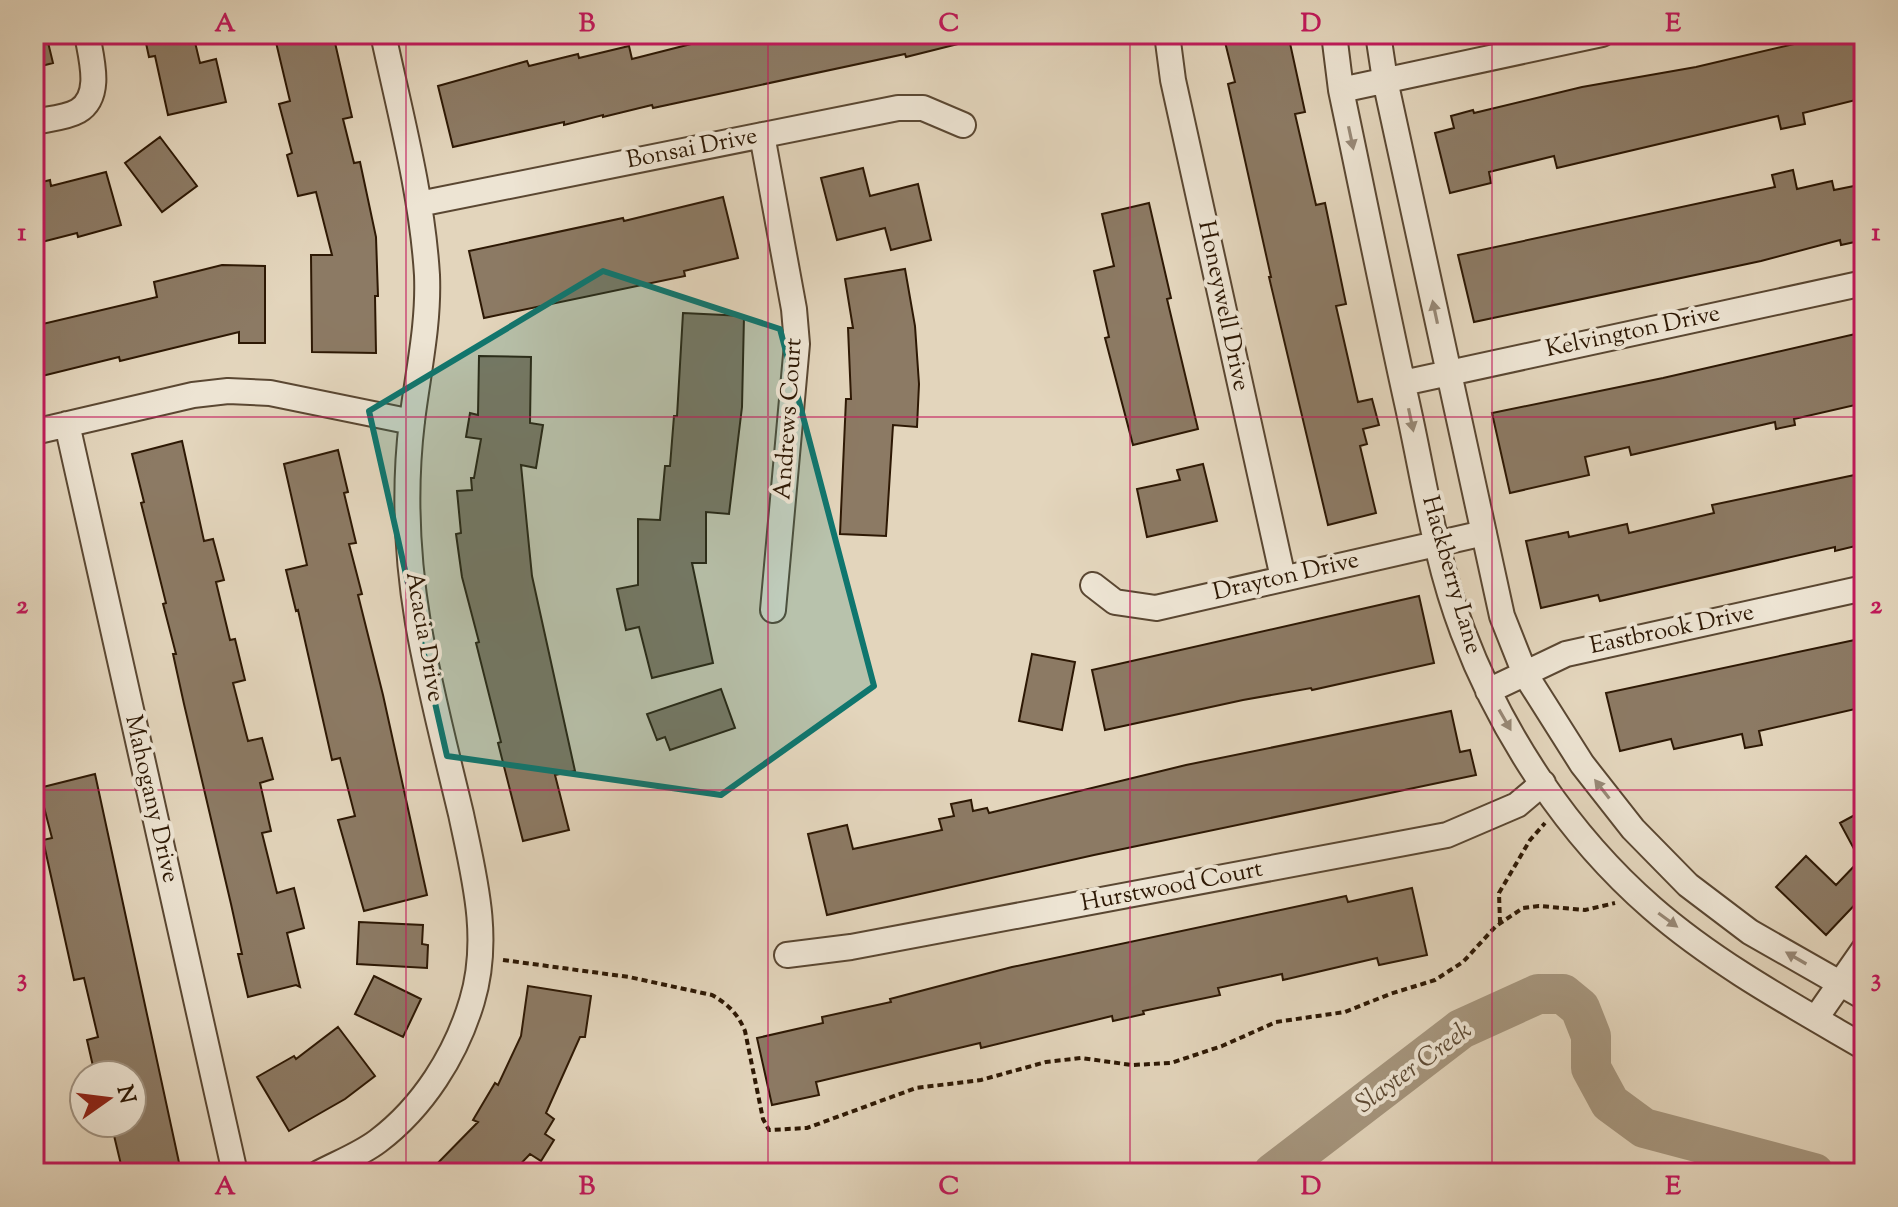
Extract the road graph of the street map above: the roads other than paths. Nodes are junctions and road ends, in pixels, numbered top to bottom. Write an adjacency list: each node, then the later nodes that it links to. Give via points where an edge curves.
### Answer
1 (87, 34): 10 (street, via 94,73 89,102 76,113)
2 (383, 34): 13 (street, Acacia Drive)
3 (1167, 34): 22 (street, Honeywell Drive)
4 (1334, 34): 9 (street, Hackberry Lane)
5 (1378, 34): 8 (street, Hackberry Lane)
6 (1602, 34): 7 (street)
7 (1543, 40): 8 (street)
8 (1385, 80): 9 (street); 15 (street, Hackberry Lane, one-way to 8)
9 (1341, 90): 16 (street, Hackberry Lane, one-way to 16)
10 (34, 122)
11 (963, 125): 12 (street, Bonsai Drive, via 923,108 898,108)
12 (762, 135): 13 (street, Bonsai Drive); 25 (street, Andrews Court, via 797,344)
13 (419, 204): 17 (street, Acacia Drive, via 427,276 426,339)
14 (1864, 283): 15 (street, Kelvington Drive)
15 (1448, 372): 16 (street, Kelvington Drive); 20 (street, Hackberry Lane)
16 (1403, 383): 21 (street, Hackberry Lane, one-way to 21)
17 (412, 422): 18 (street, via 270,393 228,391); 36 (street, Acacia Drive, via 408,490 418,623 477,889 482,941 467,1014 450,1056 418,1105 377,1142)
18 (67, 424): 19 (street); 35 (street, Mahogany Drive)
19 (34, 432)
20 (1484, 533): 21 (street, Drayton Drive); 26 (street, Hackberry Lane, via 1502,616)
21 (1438, 543): 22 (street, Drayton Drive); 27 (street, Hackberry Lane, via 1462,629)
22 (1283, 578): 23 (street, Drayton Drive, via 1156,608 1115,602)
23 (1093, 585)
24 (1864, 588): 26 (street, Eastbrook Drive, via 1566,654)
25 (773, 610)
26 (1525, 674): 27 (street, Eastbrook Drive); 31 (street, Hackberry Lane, one-way to 26, via 1750,932 1688,885 1633,829 1582,764)
27 (1488, 691): 28 (street, Hackberry Lane, one-way to 28)
28 (1543, 783): 30 (street, Hurstwood Court, via 1517,805 1447,835); 33 (street, Hackberry Lane, one-way to 33, via 1604,860 1653,909 1719,958)
29 (1864, 949): 31 (street)
30 (787, 955)
31 (1839, 982): 32 (street, Hackberry Lane); 33 (street)
32 (1864, 997)
33 (1816, 1018): 34 (street, Hackberry Lane)
34 (1864, 1047)
35 (235, 1173)
36 (319, 1173)

